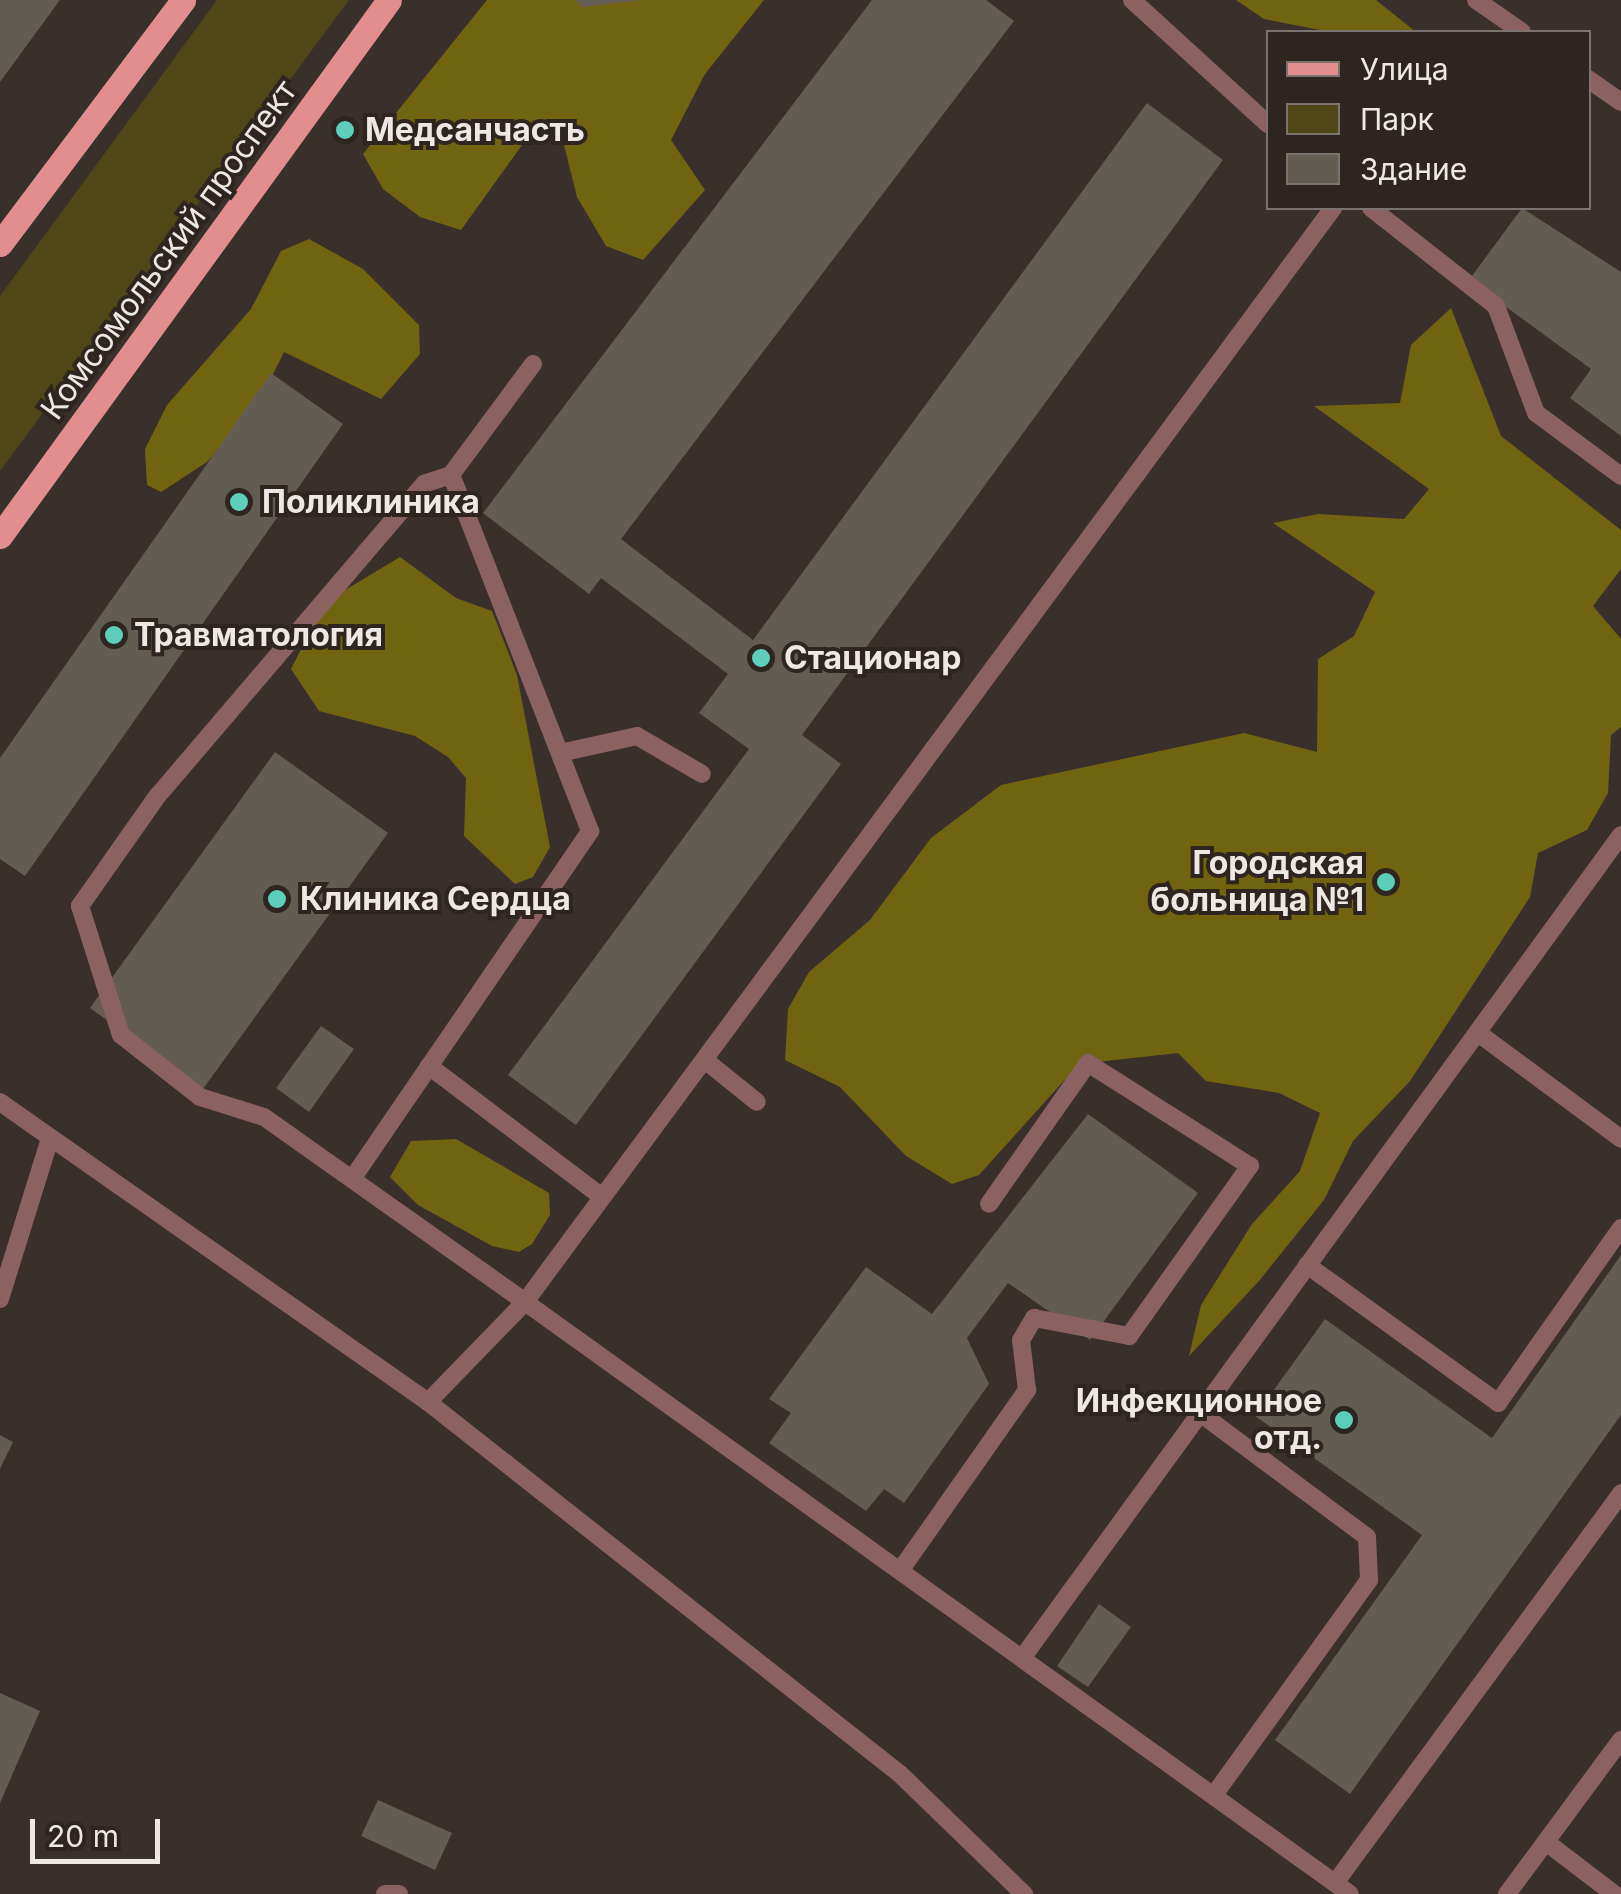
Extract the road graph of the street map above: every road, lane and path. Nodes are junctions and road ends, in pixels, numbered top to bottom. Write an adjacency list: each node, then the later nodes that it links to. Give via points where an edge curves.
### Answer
1 (183, 0): 11 (main road)
2 (389, 0): 15 (main road, Комсомольский проспект)
3 (1132, 0): 8 (lane)
4 (1476, 0): 5 (lane)
5 (1519, 30)
6 (1591, 81): 7 (lane)
7 (1621, 102)
8 (1266, 122)
9 (1332, 210): 20 (lane)
10 (1374, 210): 14 (lane, via 1496,306 1536,413)
11 (0, 244)
12 (534, 364): 13 (lane)
13 (451, 476): 16 (lane); 26 (lane, via 424,484 158,795 80,906 121,1034 200,1098 264,1117)
14 (1621, 476)
15 (0, 536)
16 (560, 753): 17 (lane, via 637,736); 21 (lane, via 590,831 586,846)
17 (702, 774)
18 (1621, 836): 19 (lane)
19 (1478, 1033): 25 (lane); 30 (lane)
20 (706, 1061): 23 (lane); 27 (lane)
21 (430, 1066): 26 (lane); 27 (lane)
22 (0, 1102): 24 (lane)
23 (757, 1102)
24 (50, 1138): 31 (lane); 33 (lane)
25 (1621, 1139)
26 (352, 1179): 32 (lane)
27 (602, 1197): 32 (lane)
28 (989, 1204): 36 (lane, via 1088,1064 1250,1166 1129,1336 1034,1318 1021,1340 1027,1390)
29 (1621, 1228): 30 (lane, via 1498,1403)
30 (1307, 1265): 34 (lane)
31 (0, 1299)
32 (526, 1302): 33 (lane); 36 (lane)
33 (428, 1402): 44 (lane, via 900,1774)
34 (1200, 1413): 37 (lane); 39 (lane, via 1367,1537 1368,1580)
35 (1621, 1493): 41 (lane)
36 (902, 1568): 37 (lane)
37 (1023, 1656): 39 (lane)
38 (1621, 1740): 40 (lane)
39 (1214, 1795): 41 (lane)
40 (1546, 1842): 45 (lane); 46 (lane)
41 (1343, 1889)
42 (385, 1894): 43 (lane)
43 (399, 1894)
44 (1024, 1894)
45 (1507, 1894)
46 (1614, 1894)

